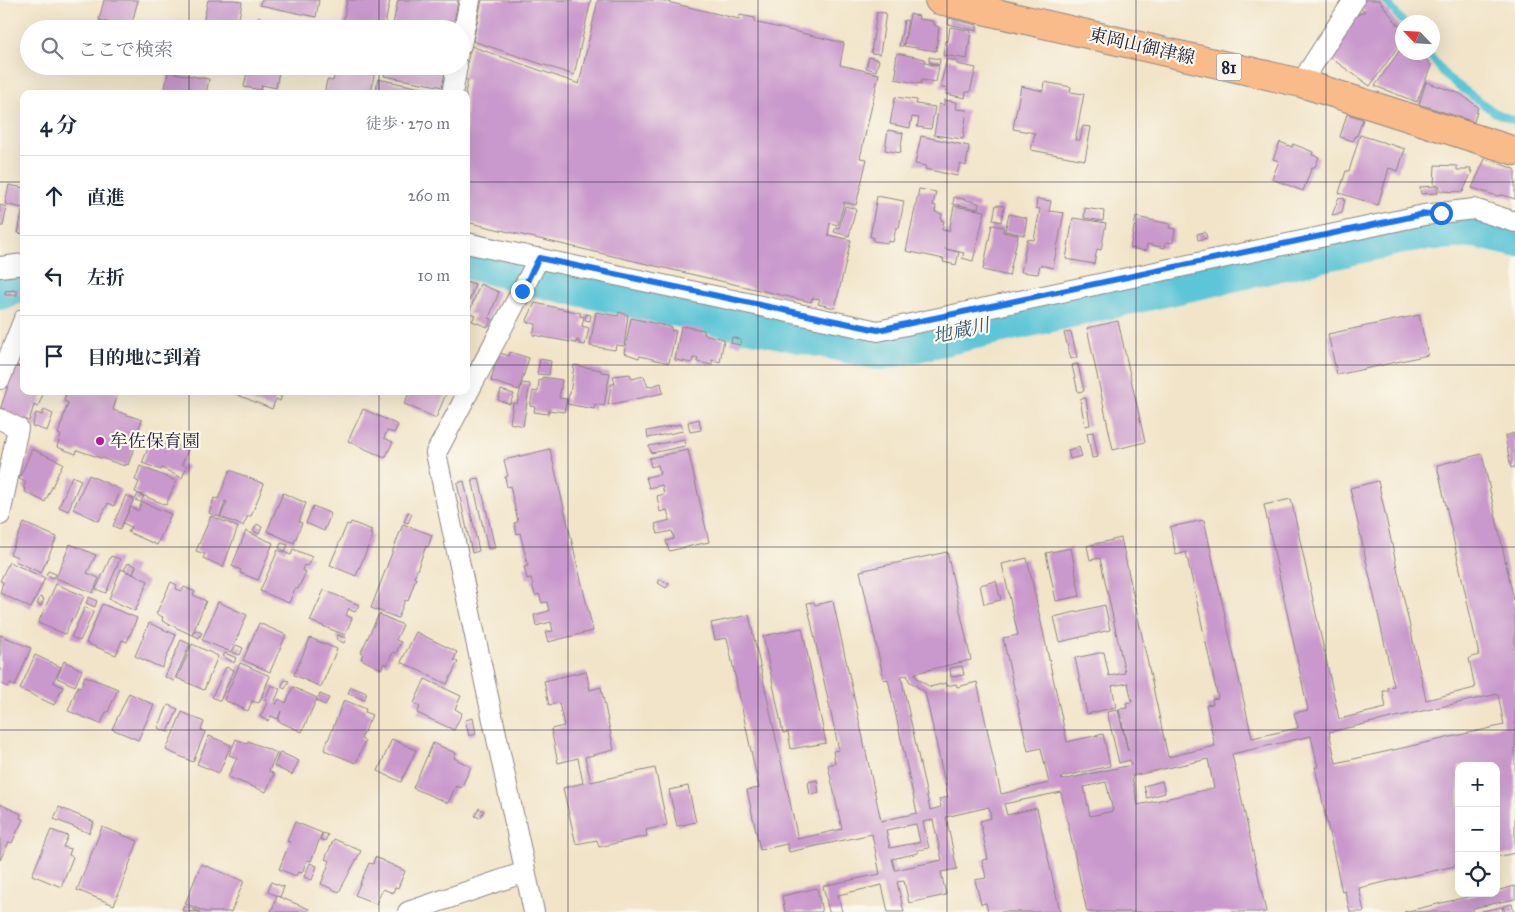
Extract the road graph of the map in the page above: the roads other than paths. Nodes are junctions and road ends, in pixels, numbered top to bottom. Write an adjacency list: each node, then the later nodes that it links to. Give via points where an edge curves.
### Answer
1 (470, 0): 4 (street)
2 (939, 0): 6 (main road, 東岡山御津線 / 81)
3 (1354, 0): 6 (street)
4 (466, 20)
5 (455, 75): 7 (street)
6 (1301, 83): 8 (main road, 東岡山御津線 / 81)
7 (453, 90)
8 (1515, 151)
9 (1515, 222): 11 (street, via 1474,209 1424,214 878,330)
10 (470, 244): 11 (street)
11 (539, 258): 16 (street)
12 (20, 264): 13 (street)
13 (0, 267)
14 (20, 329): 15 (street)
15 (0, 379)
16 (470, 389)
17 (467, 395): 20 (street, via 436,453)
18 (0, 419): 19 (street, via 18,428)
19 (0, 516)
20 (525, 872): 21 (street); 22 (street)
21 (408, 912)
22 (534, 912)

